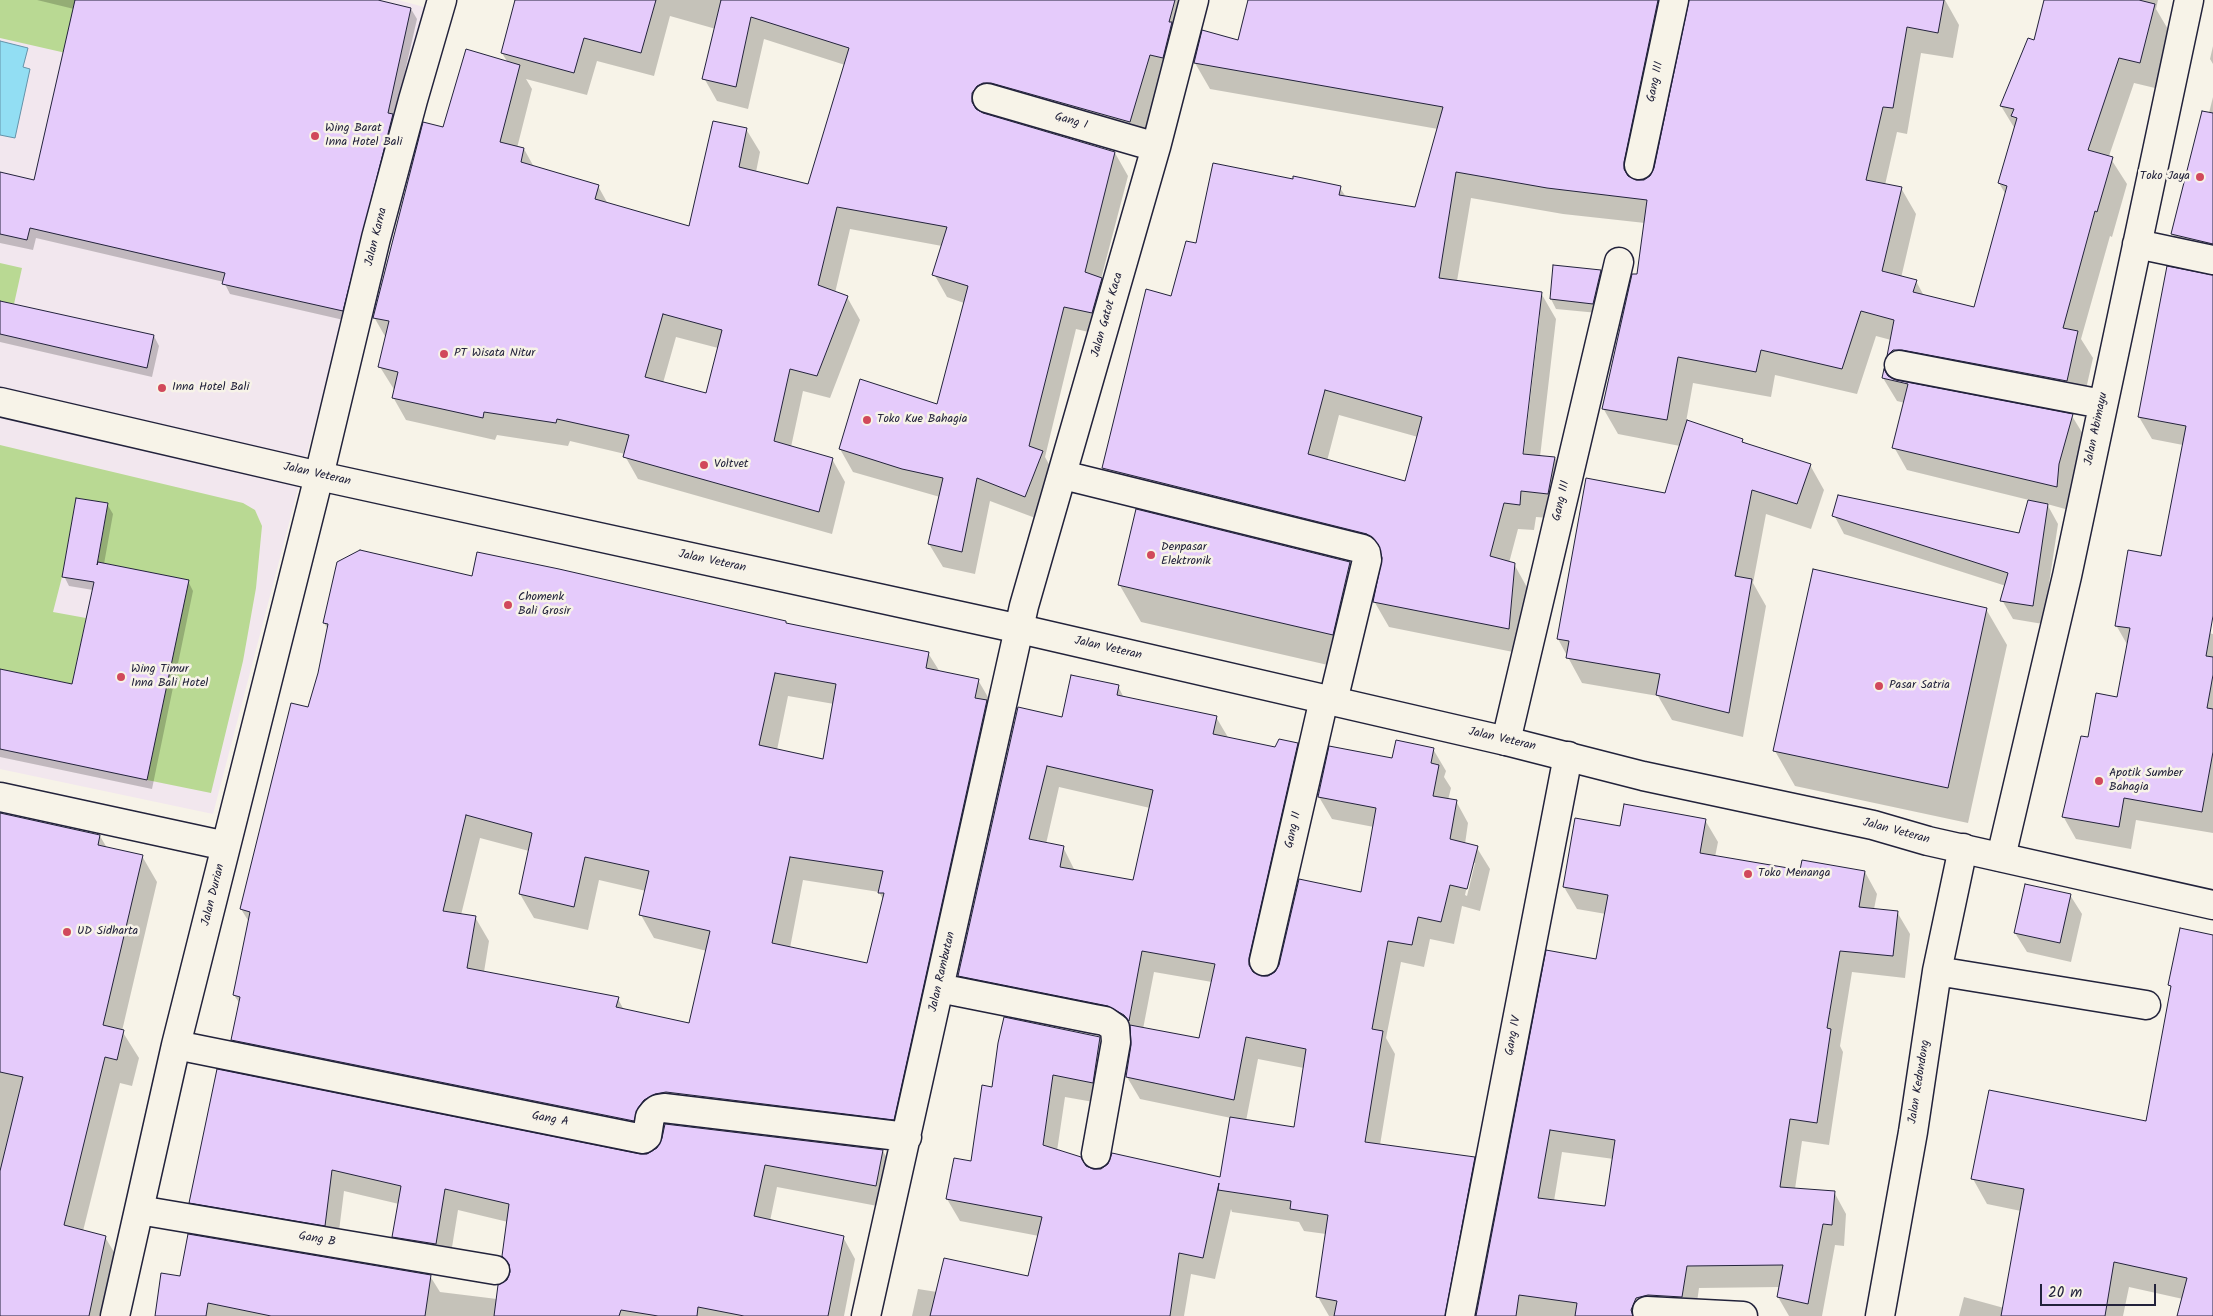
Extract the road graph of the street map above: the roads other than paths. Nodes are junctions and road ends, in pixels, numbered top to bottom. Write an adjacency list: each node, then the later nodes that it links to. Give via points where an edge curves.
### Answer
1 (442, 0): 15 (street, Jalan Karna, via 376,238)
2 (1194, 0): 6 (street, Jalan Gatot Kaca)
3 (1674, 0): 7 (street, Gang III)
4 (2189, 0): 8 (street, Jalan Abimayu)
5 (987, 98): 6 (street, Gang I)
6 (1156, 147): 14 (street, Jalan Gatot Kaca)
7 (1639, 165)
8 (2136, 244): 9 (street); 13 (street, Jalan Abimayu)
9 (2213, 260)
10 (1619, 262): 18 (street, Gang III)
11 (1899, 365): 13 (street)
12 (0, 402): 15 (street, Jalan Veteran)
13 (2102, 404): 23 (street, Jalan Abimayu, via 2067,576)
14 (1063, 475): 16 (street, Jalan Gatot Kaca); 17 (street, Gang II, via 1363,549 1367,560)
15 (319, 476): 16 (street, Jalan Veteran); 21 (street, Jalan Durian)
16 (1020, 629): 17 (street, Jalan Veteran); 27 (street, Jalan Rambutan)
17 (1329, 700): 18 (street, Jalan Veteran); 25 (street, Gang II)
18 (1506, 741): 19 (street, Jalan Veteran)
19 (1568, 756): 22 (street, Jalan Veteran); 37 (street, Gang IV)
20 (0, 797): 21 (street)
21 (226, 846): 29 (street, Jalan Durian)
22 (1963, 848): 23 (street, Jalan Veteran); 26 (street, Jalan Kedondong)
23 (2001, 857): 24 (street, Jalan Veteran)
24 (2213, 905)
25 (1264, 961)
26 (1937, 971): 28 (street); 39 (street, Jalan Kedondong, via 1913,1132)
27 (939, 988): 30 (street, Jalan Rambutan); 31 (street, via 1105,1021 1115,1028 1116,1042)
28 (2146, 1005)
29 (176, 1046): 30 (street, Gang A, via 643,1139 647,1136 650,1117 664,1108); 32 (street, Jalan Durian)
30 (907, 1137): 36 (street, Jalan Rambutan)
31 (1096, 1154)
32 (140, 1210): 33 (street, Gang B); 35 (street, Jalan Durian)
33 (496, 1270)
34 (1647, 1311): 38 (street)
35 (115, 1316)
36 (866, 1316)
37 (1460, 1316)
38 (1743, 1316)
39 (1880, 1316)

